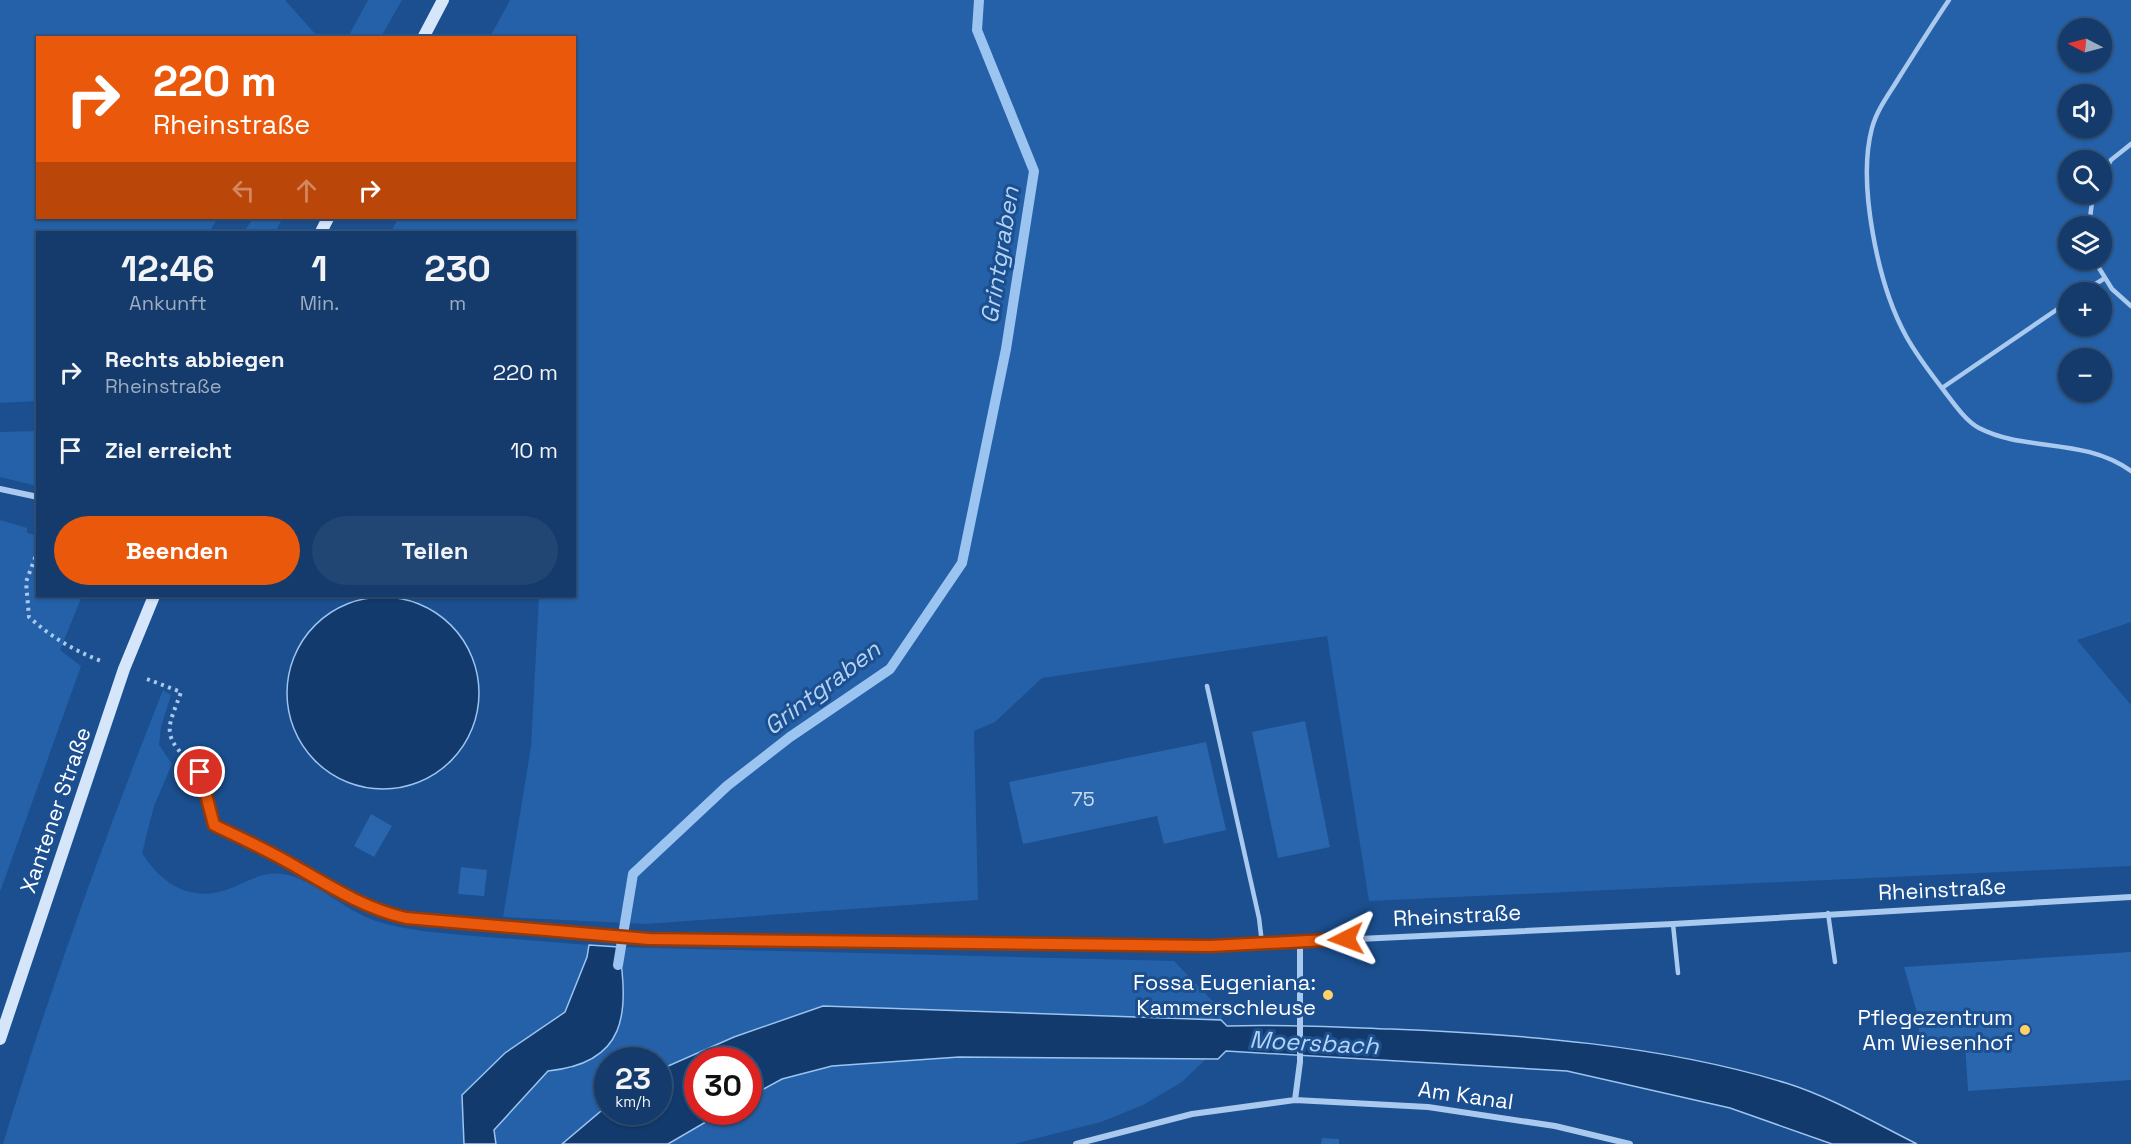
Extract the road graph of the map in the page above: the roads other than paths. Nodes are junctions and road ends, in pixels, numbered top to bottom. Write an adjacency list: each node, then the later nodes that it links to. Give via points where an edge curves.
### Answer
1 (443, 0): 3 (main road)
2 (1949, 0): 11 (lane, via 1882,104 1872,126 1867,175 1868,208 1890,295 1905,334)
3 (424, 36)
4 (2131, 144): 5 (lane)
5 (2112, 159)
6 (2100, 270): 7 (lane)
7 (2105, 278): 8 (lane); 9 (lane)
8 (2099, 282)
9 (2131, 306)
10 (2058, 309): 11 (lane)
11 (1942, 388): 12 (lane, via 1977,427 2001,437 2101,455)
12 (2131, 471)
13 (0, 489): 14 (street)
14 (36, 497)
15 (154, 597): 26 (main road, Xantener Straße, via 123,669)
16 (1207, 686): 23 (lane)
17 (200, 772): 21 (lane, Rheinstraße, via 214,825 362,905 406,918)
18 (2131, 897): 19 (street, Rheinstraße)
19 (1828, 913): 20 (street, Rheinstraße); 24 (lane)
20 (1673, 924): 22 (street, Rheinstraße); 25 (lane)
21 (575, 934): 23 (street, Rheinstraße, via 649,939 1210,946)
22 (1300, 941): 23 (street, Rheinstraße); 27 (street, via 1300,1062)
23 (1262, 943)
24 (1835, 962)
25 (1678, 974)
26 (0, 1039)
27 (1294, 1100): 28 (street, Am Kanal, via 1192,1114); 29 (street, Am Kanal, via 1428,1107 1555,1126)
28 (1076, 1144)
29 (1630, 1144)

